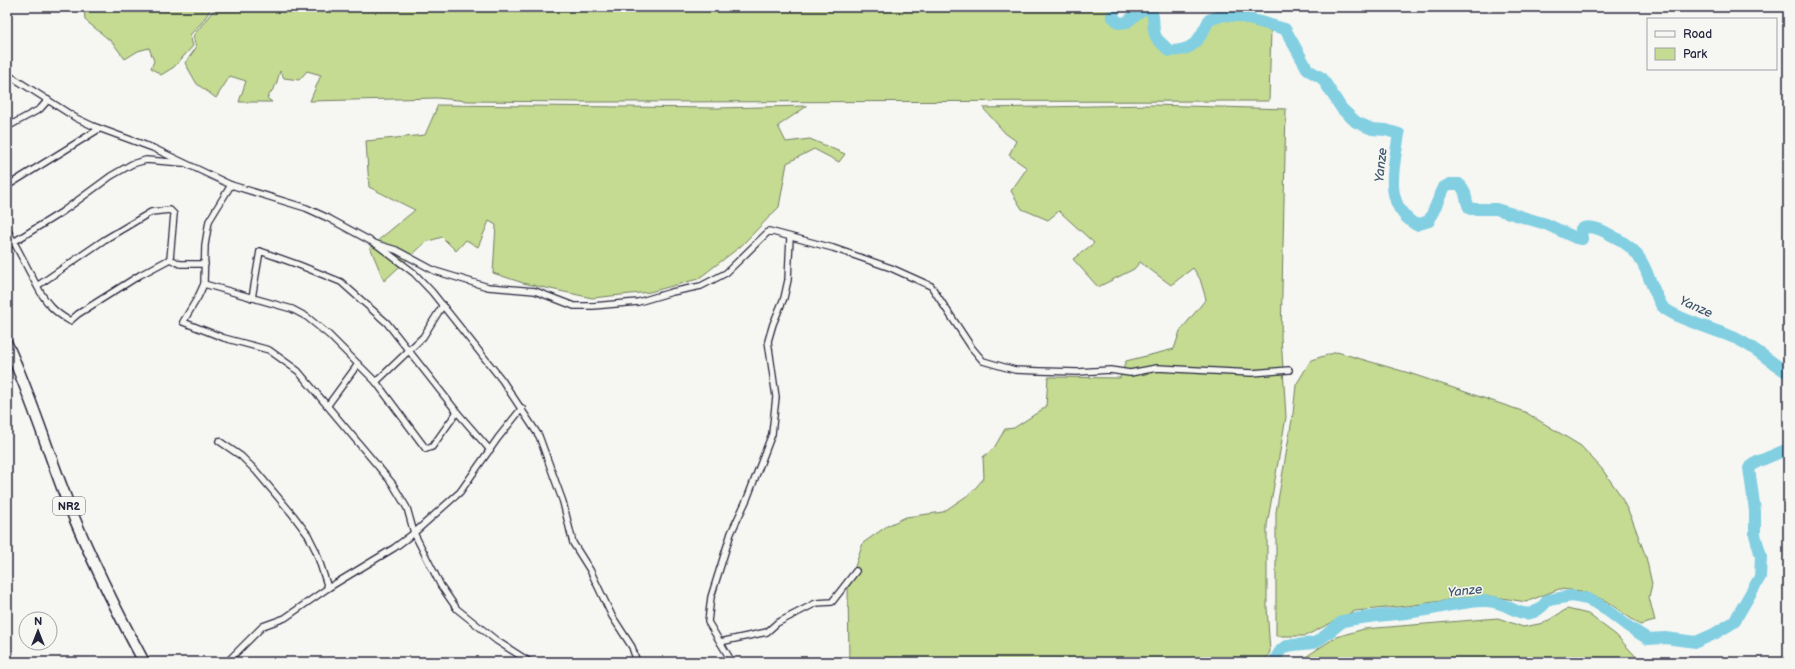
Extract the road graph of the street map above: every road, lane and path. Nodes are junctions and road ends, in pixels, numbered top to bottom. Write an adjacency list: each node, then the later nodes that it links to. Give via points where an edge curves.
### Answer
1 (7, 74): 2 (street)
2 (48, 100): 3 (street, via 40,109); 4 (street)
3 (7, 127)
4 (99, 129): 5 (street, via 153,148); 7 (street)
5 (188, 164): 6 (street); 10 (street, via 146,160 132,164)
6 (231, 185): 11 (street, via 306,208 346,226); 14 (street, via 209,221)
7 (7, 186)
8 (7, 229): 10 (street)
9 (790, 236): 11 (street, via 769,231 726,273 701,286 638,302 593,306 574,306 535,291 488,287 434,270 396,250); 22 (street, via 891,268 931,286 983,361 1015,370 1110,370 1130,373 1157,368 1252,373); 32 (street, via 788,280 768,341 776,397 772,434 731,533 711,597 708,622)
10 (14, 242): 12 (street); 16 (street)
11 (376, 244): 18 (street, via 414,273)
12 (7, 246)
13 (170, 259): 14 (street, via 180,264); 16 (street, via 140,275 70,321 56,314); 16 (street, via 174,214 170,210 151,212 104,240)
14 (205, 264): 15 (street)
15 (204, 284): 17 (street); 24 (street, via 184,322 224,338 274,353 298,371)
16 (37, 286)
17 (252, 298): 20 (street, via 260,251 341,282 387,323); 21 (street, via 292,309 307,317 329,334)
18 (443, 305): 20 (street, via 423,337); 25 (street)
19 (7, 344): 33 (highway, NR2, via 93,561)
20 (409, 350): 23 (street); 26 (street)
21 (358, 364): 23 (street); 24 (street)
22 (1289, 370)
23 (376, 382): 26 (street, via 426,449 432,447)
24 (328, 405): 29 (street, via 392,483 407,508)
25 (522, 408): 28 (street); 36 (street, via 544,449 573,543 590,570 612,616 632,646)
26 (457, 412): 28 (street)
27 (219, 441): 31 (street, via 251,466 308,535)
28 (490, 450): 29 (street, via 460,492)
29 (414, 532): 31 (street, via 394,548); 35 (street, via 441,586 457,609 496,641)
30 (856, 571): 32 (street, via 832,602 816,603 777,622 767,632)
31 (328, 588): 34 (street, via 285,618 263,626)
32 (720, 642): 37 (street)
33 (144, 662)
34 (227, 662)
35 (530, 662)
36 (637, 662)
37 (732, 662)

